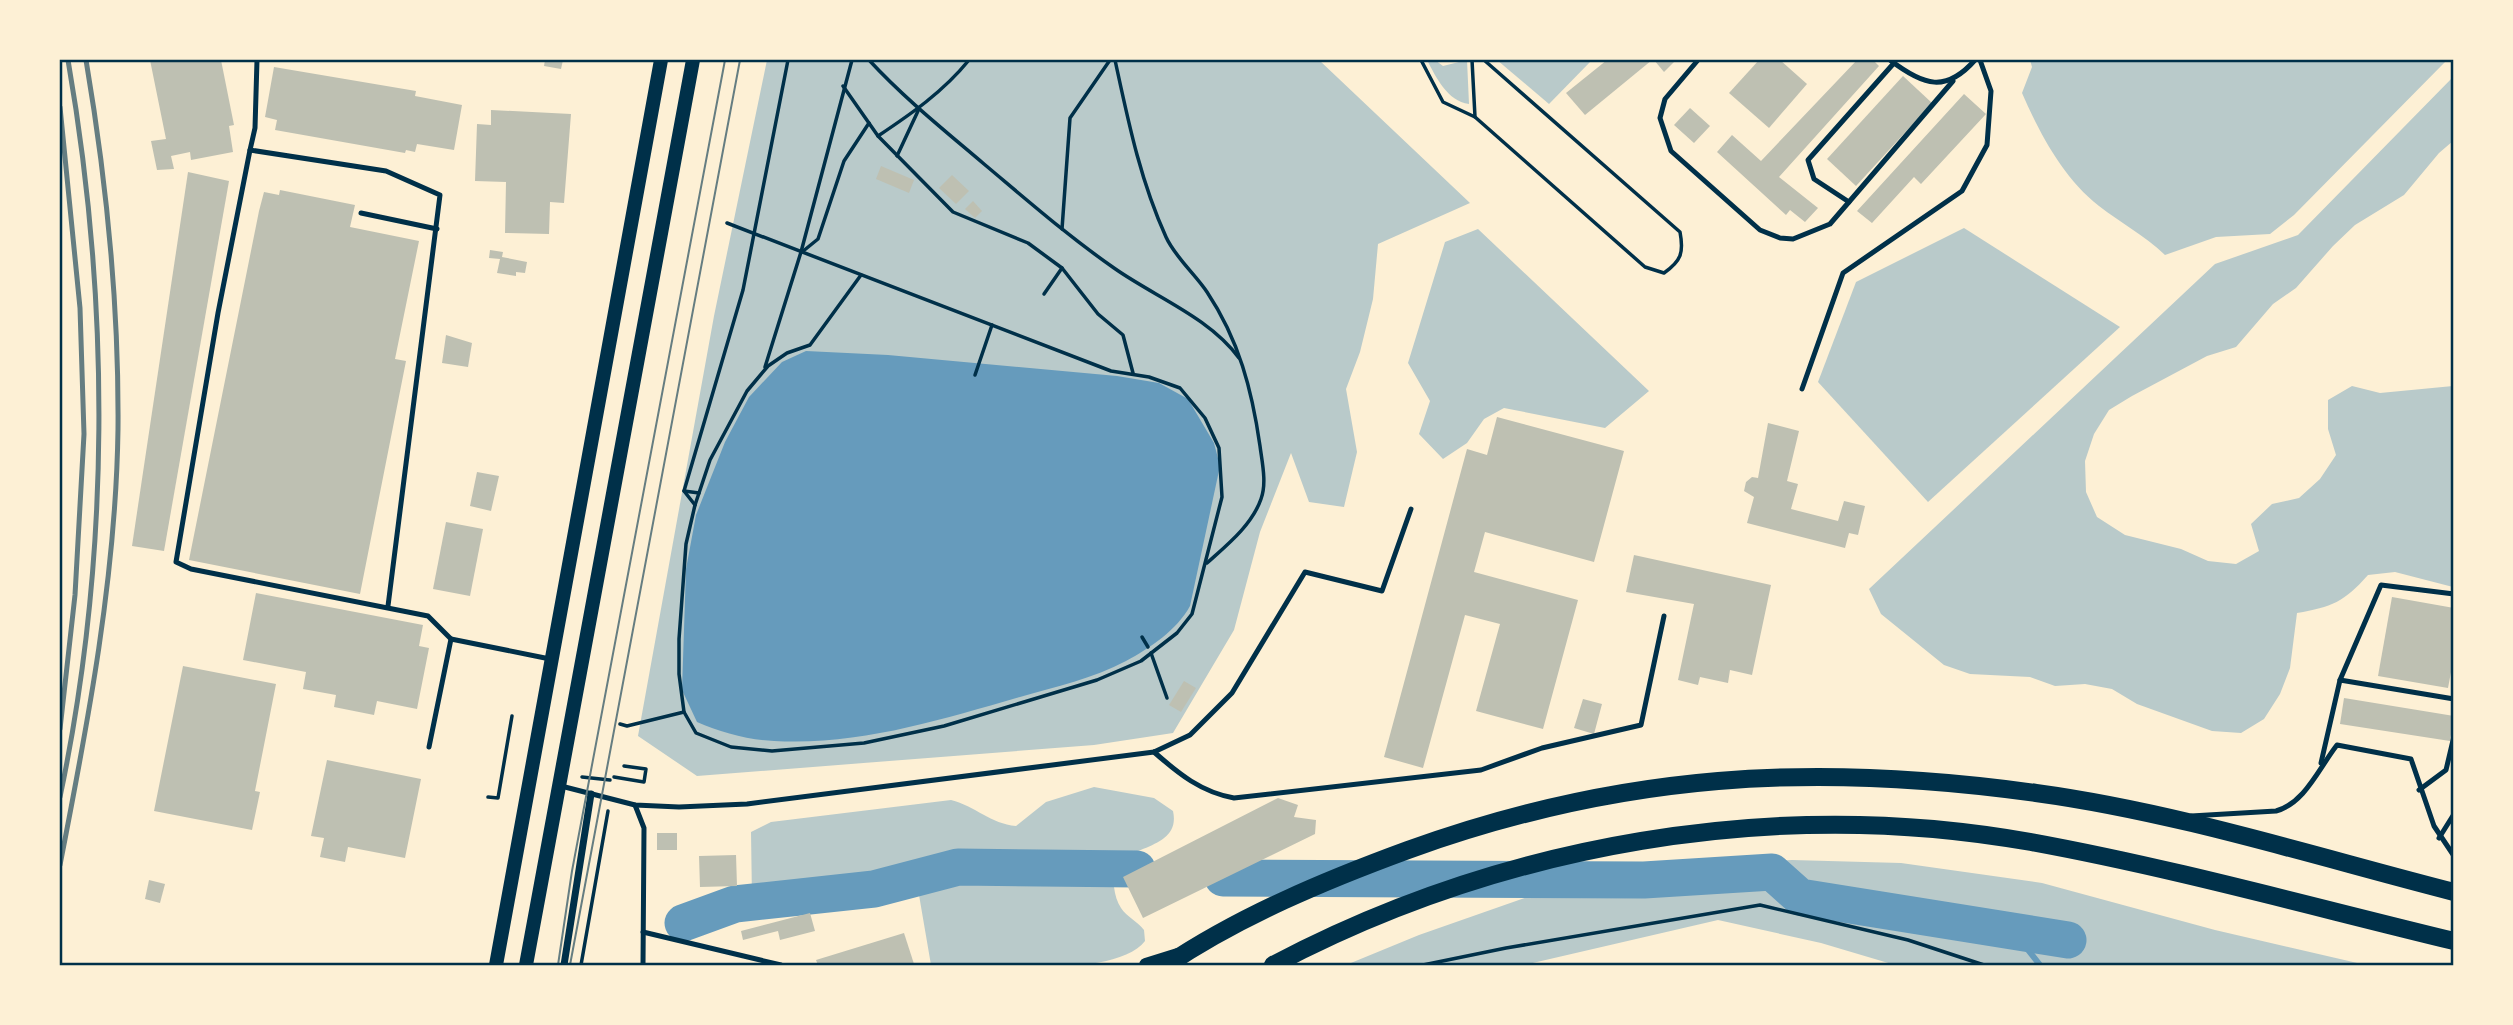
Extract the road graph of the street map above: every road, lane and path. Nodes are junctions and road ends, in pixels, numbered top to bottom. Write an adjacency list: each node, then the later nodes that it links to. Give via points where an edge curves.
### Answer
1 (257, 60): 21 (lane)
2 (661, 60): 51 (main road)
3 (693, 60): 64 (main road)
4 (788, 60): 28 (path)
5 (852, 60): 16 (path)
6 (869, 60): 17 (path)
7 (969, 60): 17 (path)
8 (1112, 60): 27 (path, via 1070,118); 34 (path, via 1136,160 1167,240 1207,293)
9 (1421, 60): 18 (path, via 1443,102)
10 (1472, 60): 18 (path)
11 (1484, 60): 18 (path, via 1680,232 1683,250 1678,264 1664,273 1644,267)
12 (1698, 60): 23 (lane, via 1665,99 1660,118 1671,151 1687,167 1760,230 1780,239 1805,236 1830,224)
13 (1978, 60): 15 (lane); 38 (lane, via 1991,91 1987,145 1962,191 1843,273)
14 (1892, 61): 15 (lane, via 1929,81); 23 (lane, via 1808,160 1814,179)
15 (1953, 81): 23 (lane)
16 (844, 86): 19 (path); 29 (path)
17 (919, 109): 20 (path); 22 (path); 27 (path)
18 (1475, 117)
19 (869, 123): 20 (path); 29 (path, via 844,161 818,239)
20 (878, 136): 22 (path)
21 (250, 150): 26 (lane, via 386,171 440,195); 45 (lane, via 176,562 191,569)
22 (897, 156): 30 (path, via 953,212 1028,243)
23 (1849, 202)
24 (361, 213): 26 (lane)
25 (727, 223): 28 (path)
26 (437, 229): 45 (lane)
27 (1062, 229): 34 (path, via 1230,345)
28 (753, 235): 29 (path); 39 (path, via 743,290)
29 (801, 252): 31 (path); 35 (path)
30 (1062, 268): 32 (path); 36 (path, via 1098,314 1124,335)
31 (862, 275): 33 (path); 35 (path, via 810,345 787,353)
32 (1044, 294)
33 (992, 325): 36 (path, via 1111,371); 37 (path)
34 (1245, 366): 43 (path, via 1259,436 1262,497 1251,518)
35 (764, 370): 40 (path, via 747,391 710,460)
36 (1133, 373): 43 (path, via 1180,388 1205,418 1219,448 1222,497)
37 (975, 375)
38 (1802, 389)
39 (684, 491): 40 (path); 41 (path)
40 (699, 493): 41 (path)
41 (695, 505): 55 (path, via 686,544 679,639)
42 (1411, 509): 60 (lane, via 1382,590 1306,572 1232,693 1190,735)
43 (1206, 565): 50 (path, via 1192,614)
44 (2454, 594): 52 (lane, via 2381,585)
45 (388, 606): 48 (lane, via 428,615)
46 (1664, 616): 60 (lane, via 1641,725 1542,748 1490,767 1234,798 1194,784)
47 (1142, 637): 49 (path)
48 (451, 639): 51 (lane); 59 (lane)
49 (1148, 647)
50 (1151, 653): 53 (path); 55 (path, via 1097,680 944,726 864,743 772,751 730,747 696,733)
51 (550, 659): 78 (main road)
52 (2340, 680): 54 (lane); 62 (lane)
53 (1167, 698)
54 (2454, 699)
55 (684, 712): 57 (path)
56 (512, 716): 67 (path, via 498,798)
57 (620, 724)
58 (2454, 736): 65 (lane, via 2446,770)
59 (429, 747)
60 (1154, 752): 69 (lane, via 747,804)
61 (624, 766): 63 (path, via 646,769 644,782)
62 (2320, 766): 65 (lane, via 2337,745 2411,759); 71 (lane, via 2297,801 2287,808)
63 (582, 777)
64 (558, 785): 66 (lane); 79 (main road)
65 (2419, 790): 72 (lane)
66 (591, 794): 68 (lane); 80 (street)
67 (488, 797)
68 (610, 798): 69 (lane); 81 (path)
69 (635, 806): 75 (lane, via 644,828)
70 (2454, 814): 72 (lane)
71 (2161, 817): 74 (main road); 77 (main road, via 2038,793 1908,779 1794,775 1624,791 1462,830 1303,892)
72 (2440, 838): 73 (lane)
73 (2454, 856)
74 (2454, 892)
75 (643, 933): 82 (lane); 83 (lane)
76 (2454, 941): 86 (main road, via 2147,866 2028,842 1907,828 1796,826 1705,833 1554,857 1402,904)
77 (1196, 946): 84 (main road); 85 (main road)
78 (496, 965)
79 (526, 965)
80 (564, 965)
81 (581, 965)
82 (642, 965)
83 (781, 965)
84 (1146, 965)
85 (1167, 965)
86 (1273, 965)
87 (1423, 965): 88 (path, via 1760,905 1908,940)
88 (1984, 965)

